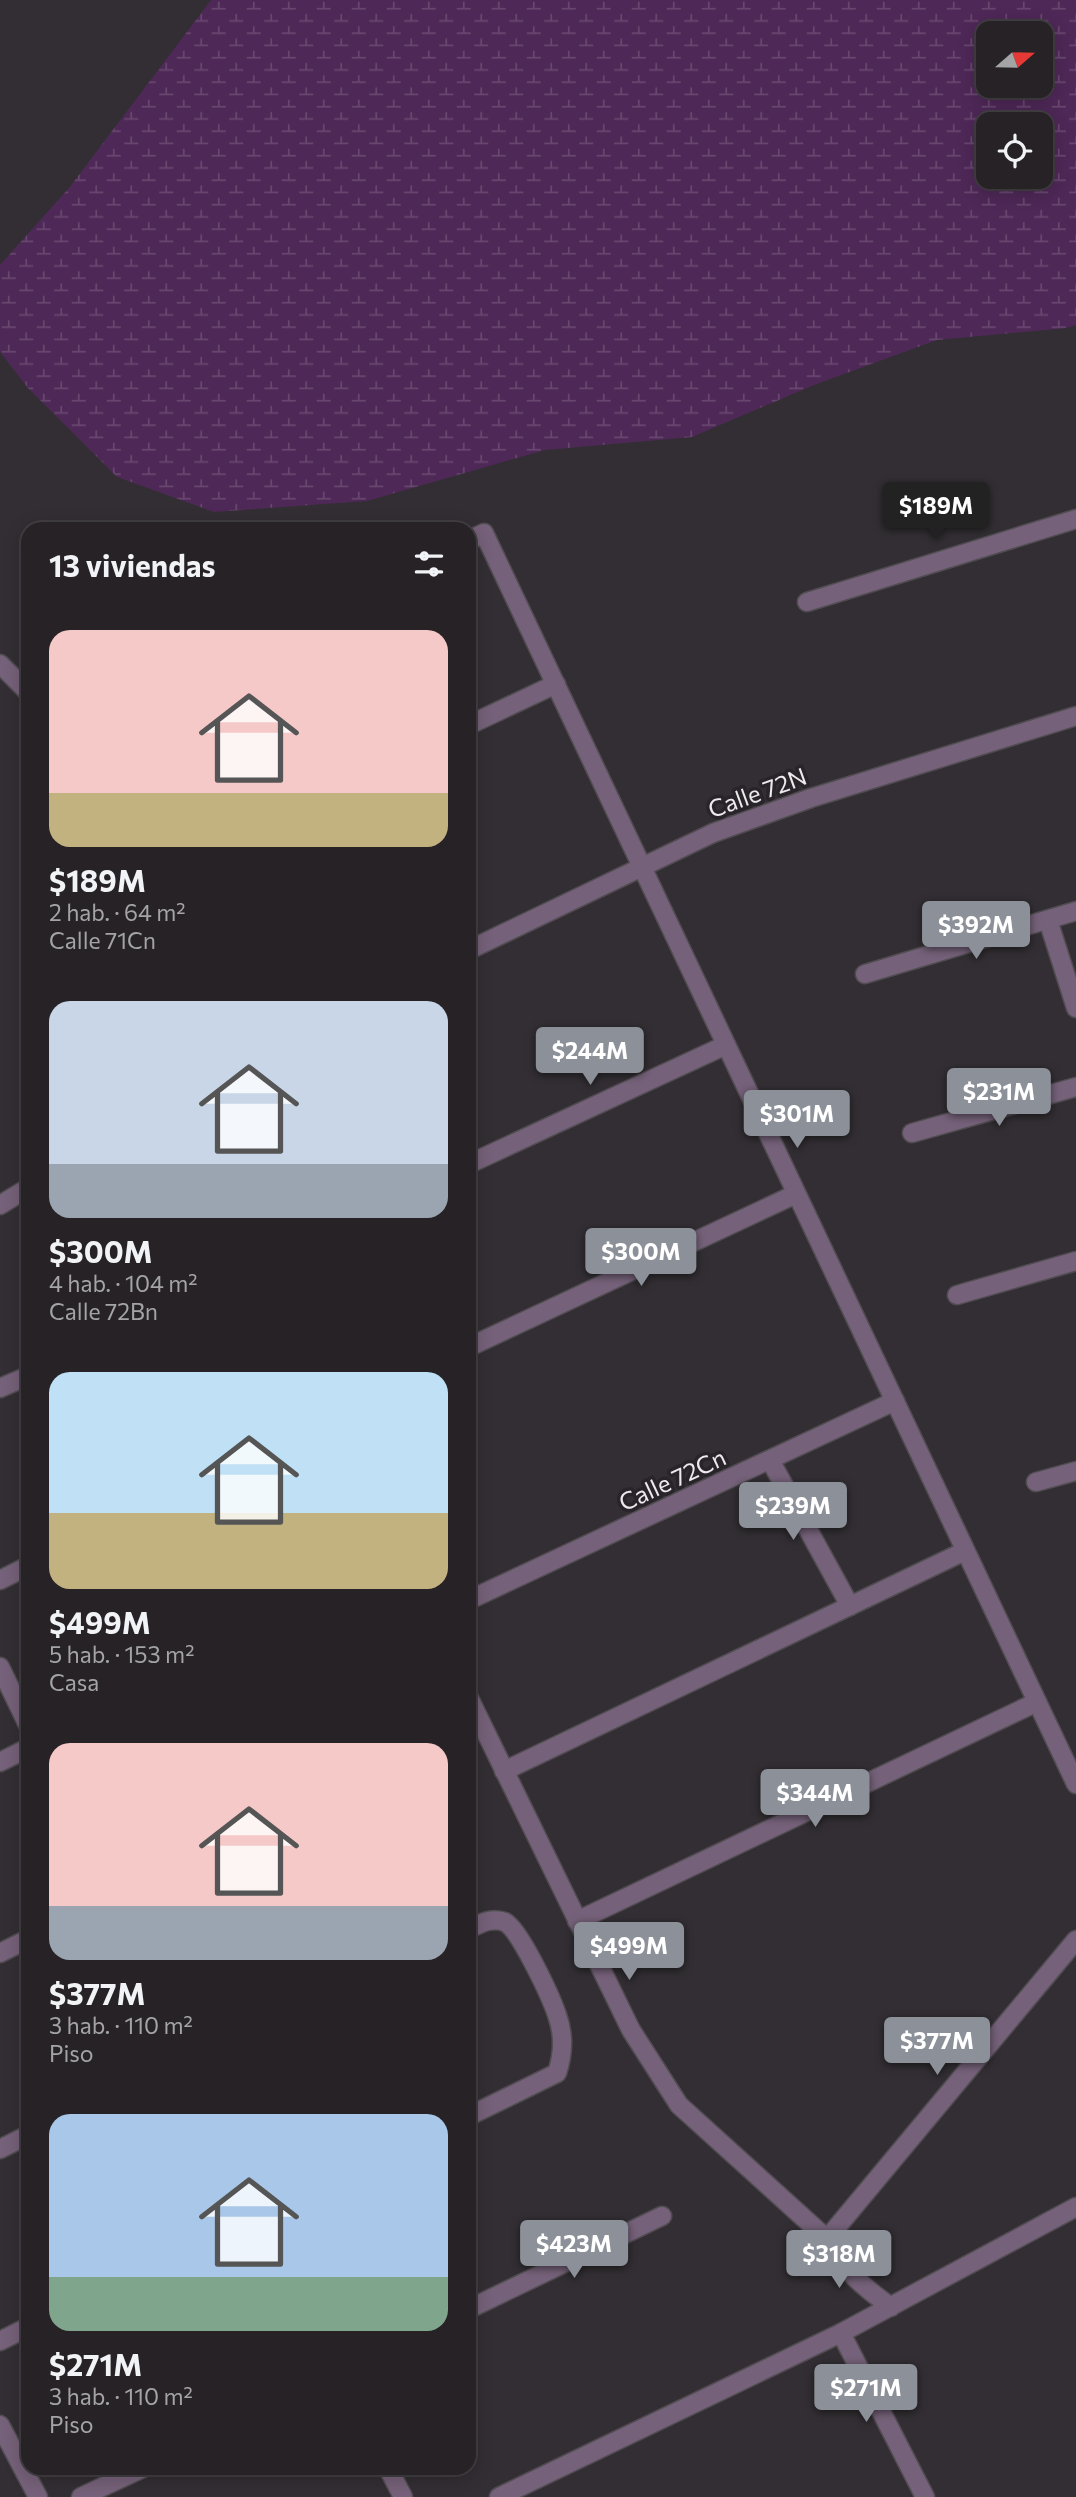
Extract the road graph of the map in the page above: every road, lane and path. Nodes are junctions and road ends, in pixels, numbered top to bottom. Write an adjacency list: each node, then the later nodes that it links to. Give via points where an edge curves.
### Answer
1 (1076, 519): 3 (street)
2 (476, 537): 5 (street, via 484,533)
3 (807, 602)
4 (0, 664): 6 (street)
5 (556, 684): 8 (street); 9 (street)
6 (21, 685)
7 (1076, 716): 9 (street, Calle 72N, via 811,798 713,833)
8 (476, 722)
9 (642, 866): 12 (street, Calle 72N); 15 (street)
10 (1076, 911): 11 (street)
11 (1048, 920): 13 (street); 14 (street)
12 (476, 947)
13 (865, 974)
14 (1076, 1008)
15 (726, 1045): 18 (street); 20 (street)
16 (1076, 1087): 17 (street)
17 (912, 1133)
18 (476, 1161)
19 (21, 1192): 21 (street)
20 (796, 1194): 24 (street); 27 (street)
21 (0, 1205)
22 (1076, 1261): 23 (street)
23 (957, 1295)
24 (476, 1344)
25 (21, 1379): 26 (street)
26 (0, 1388)
27 (895, 1401): 28 (street, Calle 72Cn); 31 (street)
28 (771, 1460): 34 (street, Calle 72Cn); 35 (street)
29 (1076, 1471): 30 (street)
30 (1036, 1482)
31 (965, 1551): 35 (street); 37 (street)
32 (21, 1570): 33 (street)
33 (0, 1580)
34 (476, 1597)
35 (850, 1606): 42 (street)
36 (0, 1667): 38 (street)
37 (1037, 1702): 43 (street); 44 (street)
38 (21, 1710)
39 (476, 1712): 42 (street)
40 (21, 1752): 41 (street)
41 (0, 1762)
42 (504, 1770): 44 (street)
43 (1076, 1784)
44 (577, 1920): 54 (street, via 631,2030 678,2105)
45 (476, 1925): 49 (street, via 489,1920 506,1923 523,1942 558,2017 563,2056 557,2073)
46 (1076, 1940): 54 (street)
47 (21, 1942): 48 (street)
48 (0, 1953)
49 (476, 2113)
50 (21, 2138): 51 (street)
51 (0, 2148)
52 (1076, 2207): 56 (street)
53 (662, 2216): 55 (street)
54 (827, 2239): 56 (street, via 858,2283)
55 (476, 2306)
56 (891, 2306): 58 (street)
57 (21, 2330): 59 (street)
58 (841, 2333): 68 (street); 69 (street)
59 (0, 2341)
60 (0, 2425): 61 (street)
61 (21, 2465)
62 (26, 2475): 65 (street)
63 (128, 2475): 66 (street)
64 (392, 2475): 67 (street)
65 (38, 2497)
66 (81, 2497)
67 (403, 2497)
68 (499, 2497)
69 (925, 2497)

